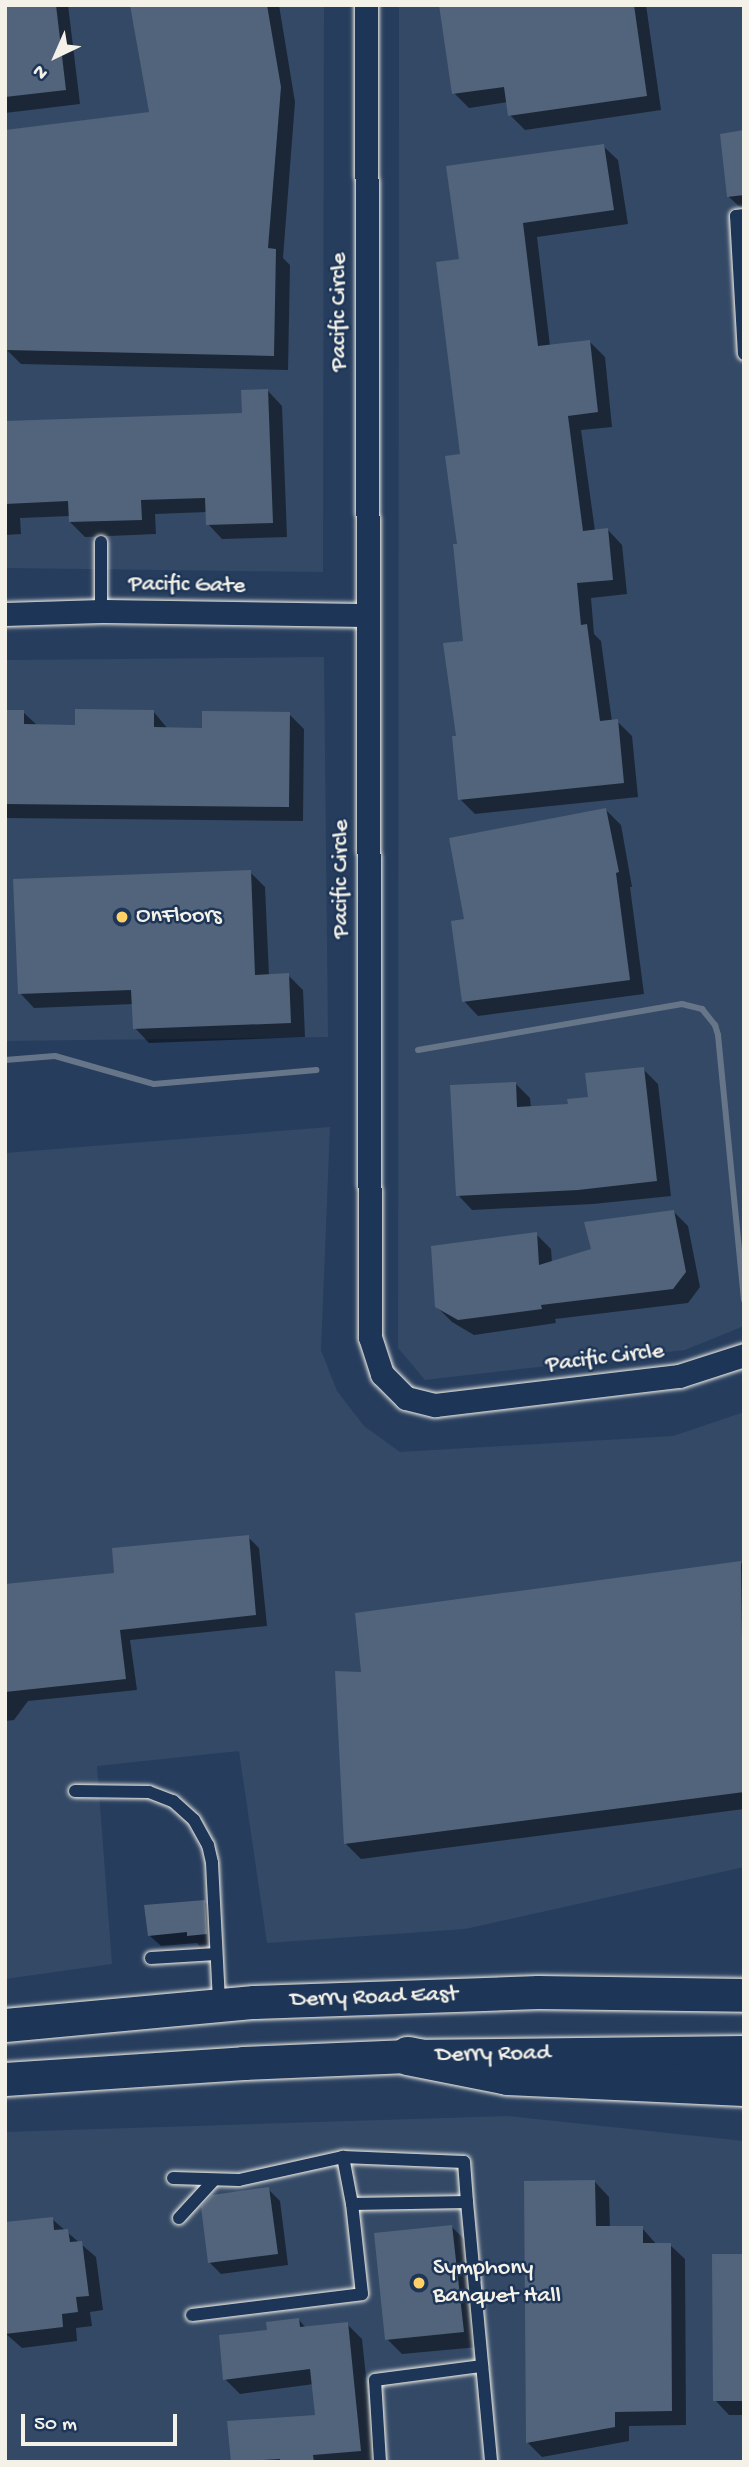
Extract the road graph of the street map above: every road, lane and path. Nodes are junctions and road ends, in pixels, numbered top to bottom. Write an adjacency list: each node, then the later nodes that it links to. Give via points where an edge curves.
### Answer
1 (366, 5): 8 (street, Pacific Circle)
2 (744, 215): 3 (lane, via 736,216)
3 (742, 308): 4 (lane)
4 (744, 354)
5 (101, 542): 6 (lane)
6 (102, 611): 7 (street, Pacific Gate); 8 (street, Pacific Gate)
7 (5, 614)
8 (367, 615): 9 (street, Pacific Circle, via 370,1337 382,1374 406,1398 435,1405 679,1376)
9 (744, 1356)
10 (75, 1791): 11 (lane, via 149,1792 173,1801 194,1820 212,1864)
11 (216, 1954): 12 (lane); 14 (lane)
12 (150, 1958)
13 (744, 1995): 14 (main road, Derry Road East, via 538,1992)
14 (219, 2006): 15 (main road, Derry Road East)
15 (5, 2025)
16 (744, 2052): 17 (main road, Derry Road)
17 (408, 2056): 18 (main road, Derry Road); 19 (highway, via 509,2076)
18 (5, 2079)
19 (744, 2087)
20 (343, 2157): 22 (lane, via 239,2180); 23 (lane, via 464,2162); 24 (lane)
21 (173, 2178): 22 (lane)
22 (213, 2181): 25 (lane)
23 (467, 2202): 24 (lane); 27 (lane)
24 (352, 2204): 26 (lane, via 362,2294)
25 (179, 2218)
26 (192, 2315)
27 (482, 2366): 28 (lane, via 374,2379); 29 (lane)
28 (380, 2462)
29 (491, 2462)

